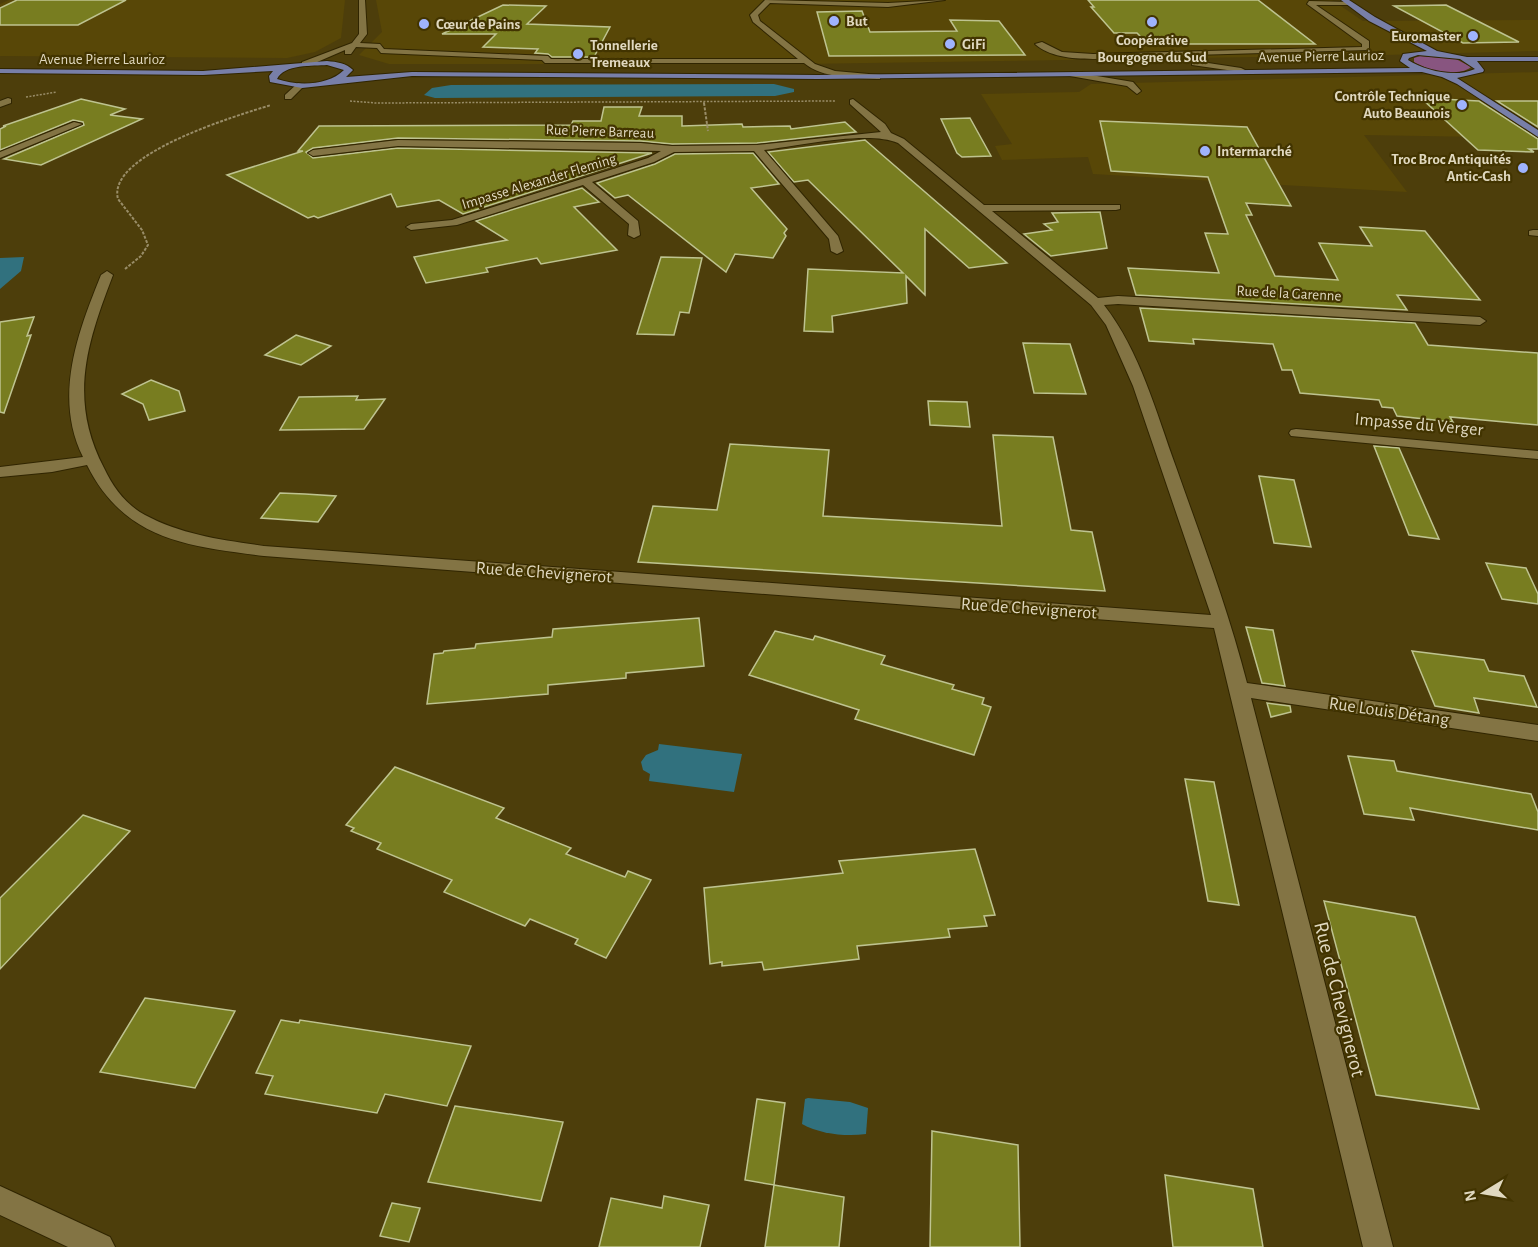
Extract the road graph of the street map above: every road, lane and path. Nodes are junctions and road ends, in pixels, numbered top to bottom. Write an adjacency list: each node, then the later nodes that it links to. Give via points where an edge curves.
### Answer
1 (362, 0): 7 (street, via 363,34)
2 (942, 0): 3 (street, via 888,5)
3 (769, 1): 13 (street, via 754,15 757,22)
4 (1346, 1): 5 (main road); 9 (street, via 1309,3 1366,42 1366,48)
5 (1372, 19): 8 (main road); 10 (main road, via 1405,46)
6 (1039, 44): 9 (street, via 1065,54)
7 (352, 45): 13 (street, via 380,46 381,51 548,58 545,61); 14 (street); 15 (street, via 345,56)
8 (1440, 54): 10 (main road, Avenue Pierre Laurioz); 11 (main road)
9 (1180, 57): 18 (street)
10 (1407, 57): 18 (main road, Avenue Pierre Laurioz, via 1380,63); 19 (main road, via 1407,64)
11 (1464, 58): 12 (main road); 21 (main road, via 1476,63)
12 (1538, 59)
13 (803, 61): 26 (street, via 834,73)
14 (304, 64): 15 (main road, Avenue Pierre Laurioz); 17 (main road, Avenue Pierre Laurioz)
15 (345, 66): 24 (main road, Avenue Pierre Laurioz); 28 (main road, via 347,74)
16 (1538, 66): 21 (main road)
17 (286, 68): 22 (main road, Avenue Pierre Laurioz); 27 (main road)
18 (1241, 70): 19 (main road, Avenue Pierre Laurioz); 25 (main road)
19 (1421, 70): 23 (main road)
20 (0, 71): 22 (main road, Avenue Pierre Laurioz)
21 (1477, 71): 23 (main road); 37 (main road, via 1476,82)
22 (203, 73): 27 (main road, Avenue Pierre Laurioz)
23 (1439, 73): 39 (main road, via 1460,82)
24 (412, 74): 26 (main road); 28 (main road, Avenue Pierre Laurioz)
25 (1073, 74): 26 (main road); 31 (street, via 1130,84)
26 (877, 77)
27 (273, 80): 29 (main road, Avenue Pierre Laurioz)
28 (333, 81): 29 (main road, Avenue Pierre Laurioz)
29 (301, 85): 32 (street)
30 (65, 89): 36 (path)
31 (1137, 91)
32 (288, 97): 52 (path, via 173,141 127,168 117,194 143,230 148,245 127,268)
33 (346, 100): 35 (path)
34 (847, 101): 35 (path); 40 (street, Rue de Chevignerot, via 882,126)
35 (704, 102): 41 (path)
36 (4, 103)
37 (1538, 123)
38 (77, 124): 45 (street)
39 (1538, 134)
40 (887, 135): 42 (street, Rue Pierre Barreau); 48 (street, Rue de Chevignerot, via 901,141)
41 (710, 147): 42 (street, Rue Pierre Barreau); 43 (street, Rue Pierre Barreau)
42 (757, 148): 51 (street, via 834,238)
43 (672, 149): 44 (street, Rue Pierre Barreau, via 398,142); 46 (street, Impasse Alexander Fleming)
44 (313, 153)
45 (0, 155)
46 (586, 182): 49 (street, Impasse Alexander Fleming, via 453,223); 50 (street, via 634,223)
47 (1116, 207): 48 (street)
48 (982, 208): 53 (street, Rue de Chevignerot)
49 (411, 227)
50 (634, 235)
51 (837, 251)
52 (107, 275): 57 (street, Rue de Chevignerot, via 84,334 75,392)
53 (1095, 302): 54 (street, Rue de la Garenne, via 1118,300); 59 (street, Rue de Chevignerot, via 1112,324 1140,386)
54 (1480, 321)
55 (1296, 433): 56 (street, Impasse du Verger)
56 (1538, 455)
57 (90, 460): 58 (street); 59 (street, Rue de Chevignerot, via 117,502 138,519 182,537 254,549)
58 (0, 472)
59 (1222, 622): 60 (street, Rue de Chevignerot)
60 (1240, 689): 61 (street, Rue Louis Détang); 64 (street, Rue de Chevignerot)
61 (1538, 733)
62 (0, 1200): 63 (street)
63 (100, 1247)
64 (1378, 1247)

